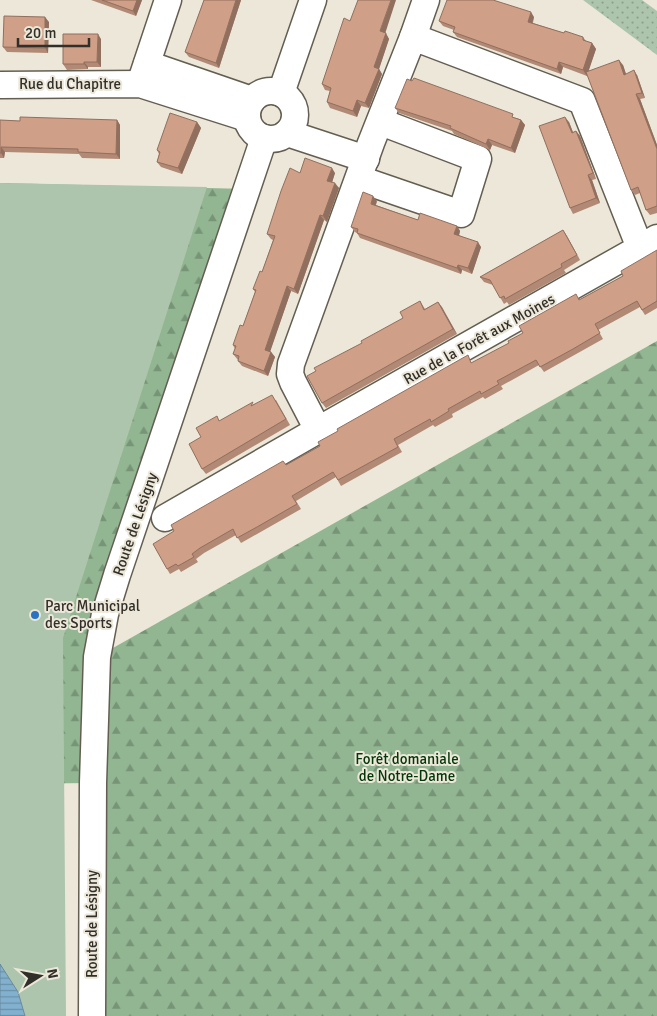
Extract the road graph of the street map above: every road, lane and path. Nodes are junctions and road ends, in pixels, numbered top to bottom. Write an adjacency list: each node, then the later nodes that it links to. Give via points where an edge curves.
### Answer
1 (168, 0): 5 (street)
2 (313, 0): 7 (street)
3 (426, 0): 4 (street)
4 (413, 37): 10 (street); 11 (street, Rue de la Forêt aux Moines, via 582,101)
5 (143, 74): 6 (street, Rue du Chapitre); 8 (street, Rue du Chapitre)
6 (0, 85)
7 (281, 92): 8 (street, via 265,91); 9 (street, via 292,102)
8 (249, 109): 9 (street, via 253,130)
9 (282, 129): 10 (street); 14 (street, Route de Lésigny, via 117,575 99,649 93,783)
10 (369, 151): 12 (street, via 291,364 293,382)
11 (648, 243): 12 (street, Rue de la Forêt aux Moines)
12 (318, 430): 13 (street, Rue de la Forêt aux Moines)
13 (165, 518)
14 (92, 1016)

